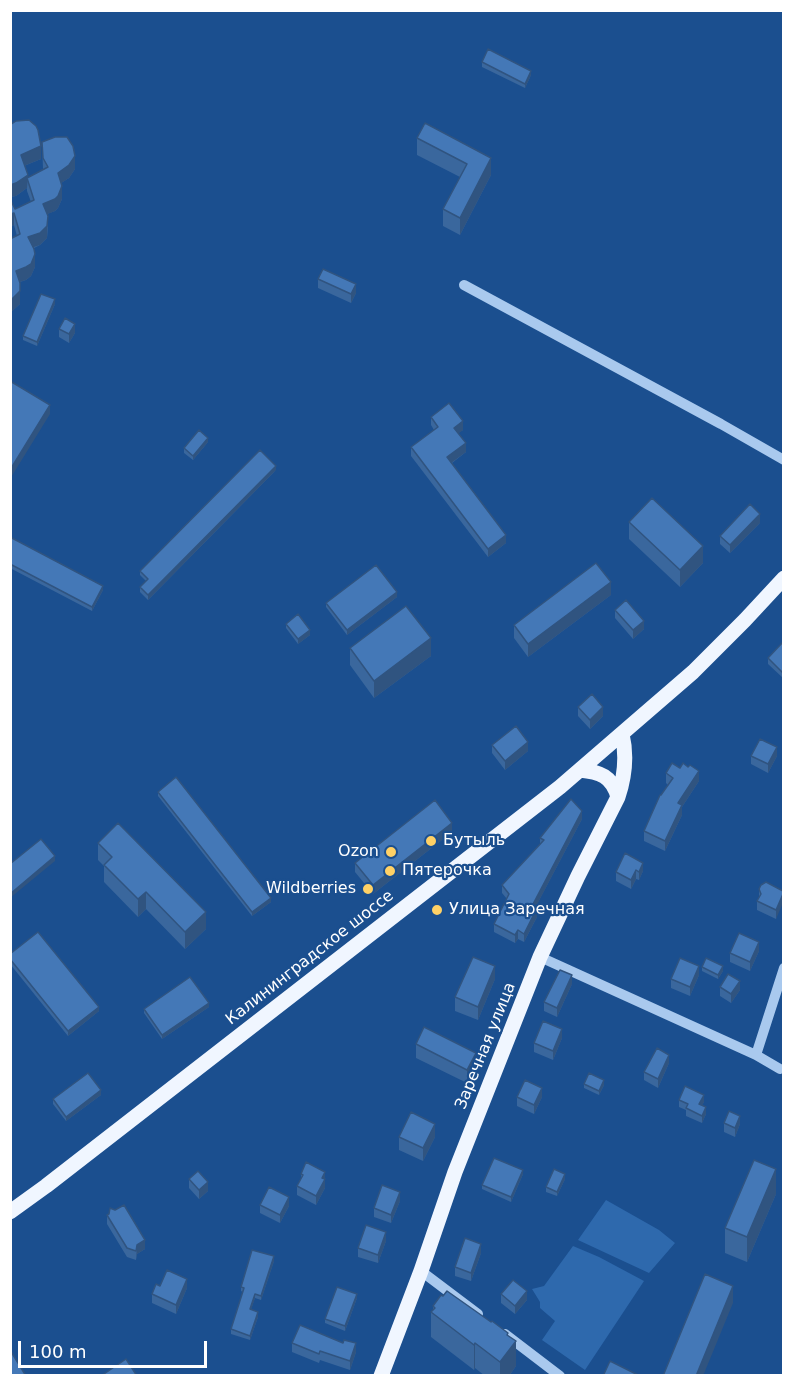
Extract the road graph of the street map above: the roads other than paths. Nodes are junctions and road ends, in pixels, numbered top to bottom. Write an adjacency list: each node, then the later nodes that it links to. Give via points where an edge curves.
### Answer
1 (464, 285): 2 (street)
2 (783, 460)
3 (783, 578): 4 (main road, Калининградское шоссе, via 693,672)
4 (622, 734): 5 (main road, Калининградское шоссе); 6 (main road, Заречная улица, via 625,767)
5 (580, 770): 6 (main road, via 603,775 616,787); 11 (main road, Калининградское шоссе)
6 (618, 797): 7 (main road, Заречная улица)
7 (540, 957): 9 (street); 12 (main road, Заречная улица, via 455,1172)
8 (783, 968): 9 (street)
9 (756, 1055): 10 (street)
10 (780, 1069)
11 (10, 1212)
12 (421, 1270): 13 (main road, Заречная улица); 14 (street)
13 (383, 1375)
14 (560, 1376)

